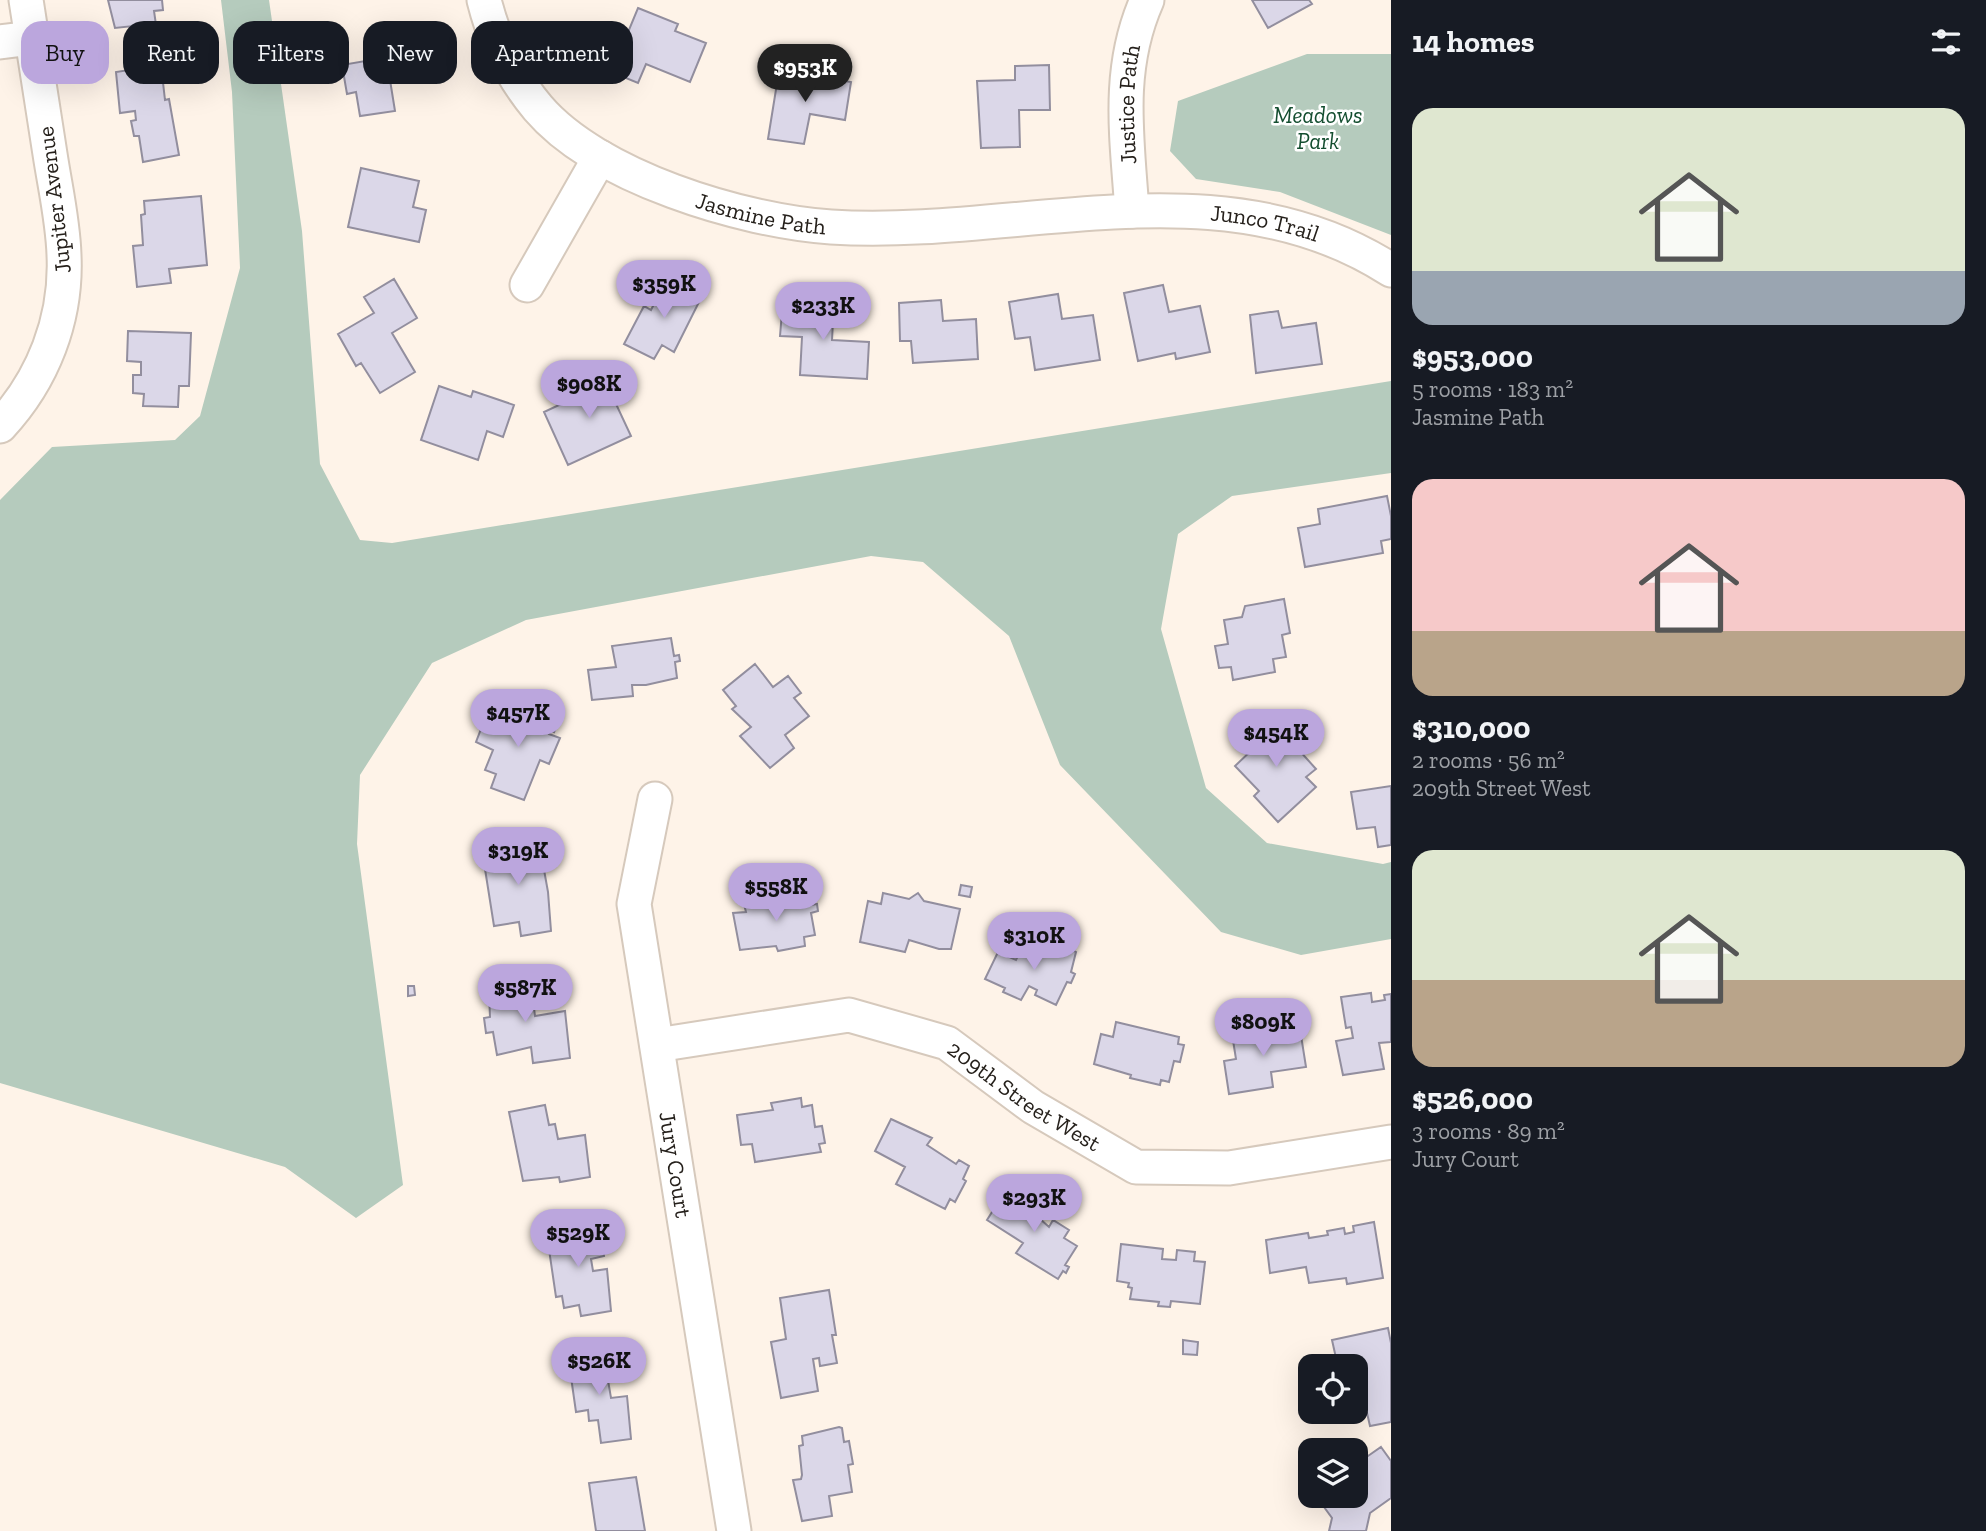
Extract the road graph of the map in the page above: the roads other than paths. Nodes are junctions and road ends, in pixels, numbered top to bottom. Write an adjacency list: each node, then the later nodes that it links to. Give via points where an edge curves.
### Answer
1 (26, 0): 4 (street, Jupiter Avenue)
2 (484, 0): 5 (street, Jasmine Path, via 499,46 524,89 557,126)
3 (1147, 0): 6 (street, Justice Path, via 1132,41 1126,81)
4 (16, 40): 9 (street, Jupiter Avenue, via 62,232 64,287 42,368)
5 (600, 158): 6 (street, Jasmine Path, via 715,205 832,227 914,227); 8 (street)
6 (1132, 211): 7 (street, Junco Trail, via 1210,212 1268,220 1350,248)
7 (1391, 270)
8 (527, 285)
9 (0, 426)
10 (655, 799): 11 (street, Jury Court, via 634,904)
11 (657, 1045): 12 (street, 209th Street West, via 849,1015 947,1042 1033,1107 1136,1167 1229,1168); 13 (street, Jury Court)
12 (1391, 1142)
13 (733, 1531)

